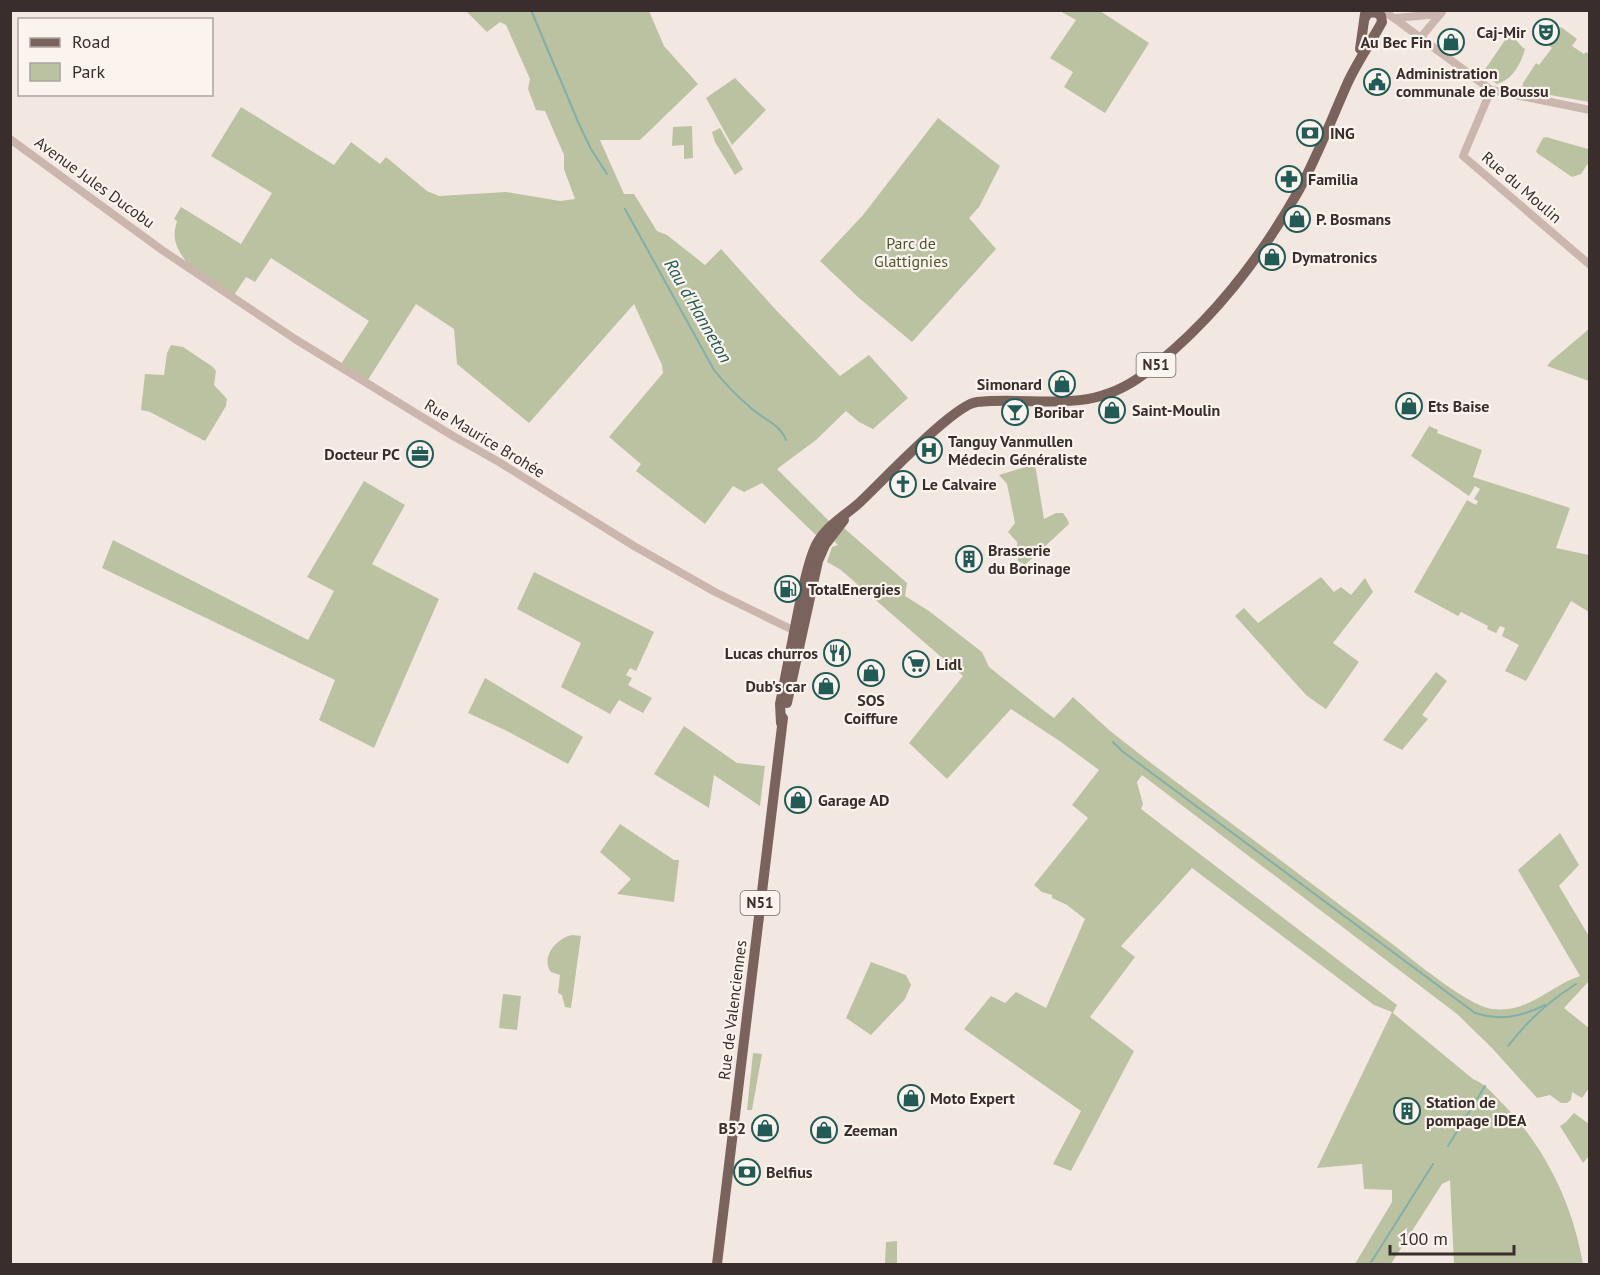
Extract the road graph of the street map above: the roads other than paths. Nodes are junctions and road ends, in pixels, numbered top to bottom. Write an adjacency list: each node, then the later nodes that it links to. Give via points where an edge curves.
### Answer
1 (1441, 12): 3 (street); 4 (street)
2 (1372, 17): 3 (street, via 1386,13); 10 (main road, Rue de Valenciennes / N51, via 1353,72 1310,168 1253,262 1211,315 1128,385 1096,398 972,403 955,415 827,535)
3 (1396, 20): 4 (street)
4 (1421, 37): 5 (street)
5 (1491, 90): 6 (street); 9 (street, Rue du Moulin, via 1463,156)
6 (1590, 110)
7 (10, 139): 8 (street, Avenue Jules Ducobu)
8 (162, 250): 10 (street, Rue Maurice Brohée, via 295,339 598,525 715,592)
9 (1590, 265)
10 (798, 633): 11 (main road, Rue de Valenciennes / N51, via 781,723)
11 (717, 1264)

